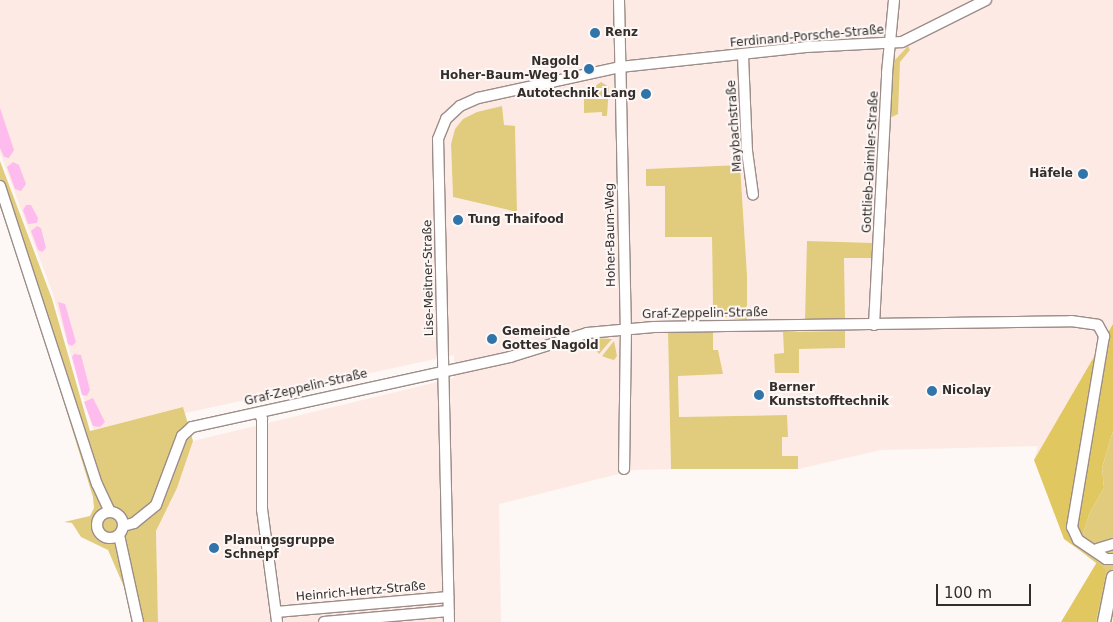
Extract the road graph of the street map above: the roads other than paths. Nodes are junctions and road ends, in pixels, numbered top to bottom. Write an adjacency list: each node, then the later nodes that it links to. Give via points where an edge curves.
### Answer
1 (619, 0): 6 (street, Hoher-Baum-Weg)
2 (894, 0): 4 (street, Gottlieb-Daimler-Straße)
3 (986, 0): 4 (street, Ferdinand-Porsche-Straße, via 902,42)
4 (890, 42): 5 (street, Ferdinand-Porsche-Straße, via 806,47); 9 (street, Gottlieb-Daimler-Straße)
5 (742, 56): 6 (street, Ferdinand-Porsche-Straße); 8 (street, Maybachstraße, via 747,151)
6 (620, 67): 10 (street, Hoher-Baum-Weg); 11 (street, Lise-Meitner-Straße, via 478,98 460,106 446,120 438,139)
7 (0, 186): 14 (street)
8 (753, 195)
9 (874, 325): 10 (street, Graf-Zeppelin-Straße); 17 (street, Graf-Zeppelin-Straße, via 1071,321 1098,325 1104,344 1071,519 1074,534)
10 (626, 328): 11 (street, Graf-Zeppelin-Straße, via 587,333 510,357); 13 (street, Hoher-Baum-Weg)
11 (443, 370): 12 (street, Graf-Zeppelin-Straße); 20 (street, Lise-Meitner-Straße)
12 (259, 413): 15 (street, Graf-Zeppelin-Straße, via 186,430 160,498 144,516); 22 (street, via 262,419 262,509)
13 (624, 468)
14 (106, 513): 15 (street); 15 (street, via 98,522 98,530)
15 (118, 529): 23 (street, via 124,570)
16 (1113, 544): 17 (street)
17 (1094, 549): 18 (street, Graf-Zeppelin-Straße)
18 (1111, 558): 19 (street)
19 (1112, 581): 26 (main road)
20 (448, 597): 21 (street, Lise-Meitner-Straße); 22 (street, Heinrich-Hertz-Straße)
21 (448, 611): 24 (street); 25 (street, Lise-Meitner-Straße)
22 (276, 617)
23 (138, 622)
24 (324, 622)
25 (449, 622)
26 (1104, 622)

